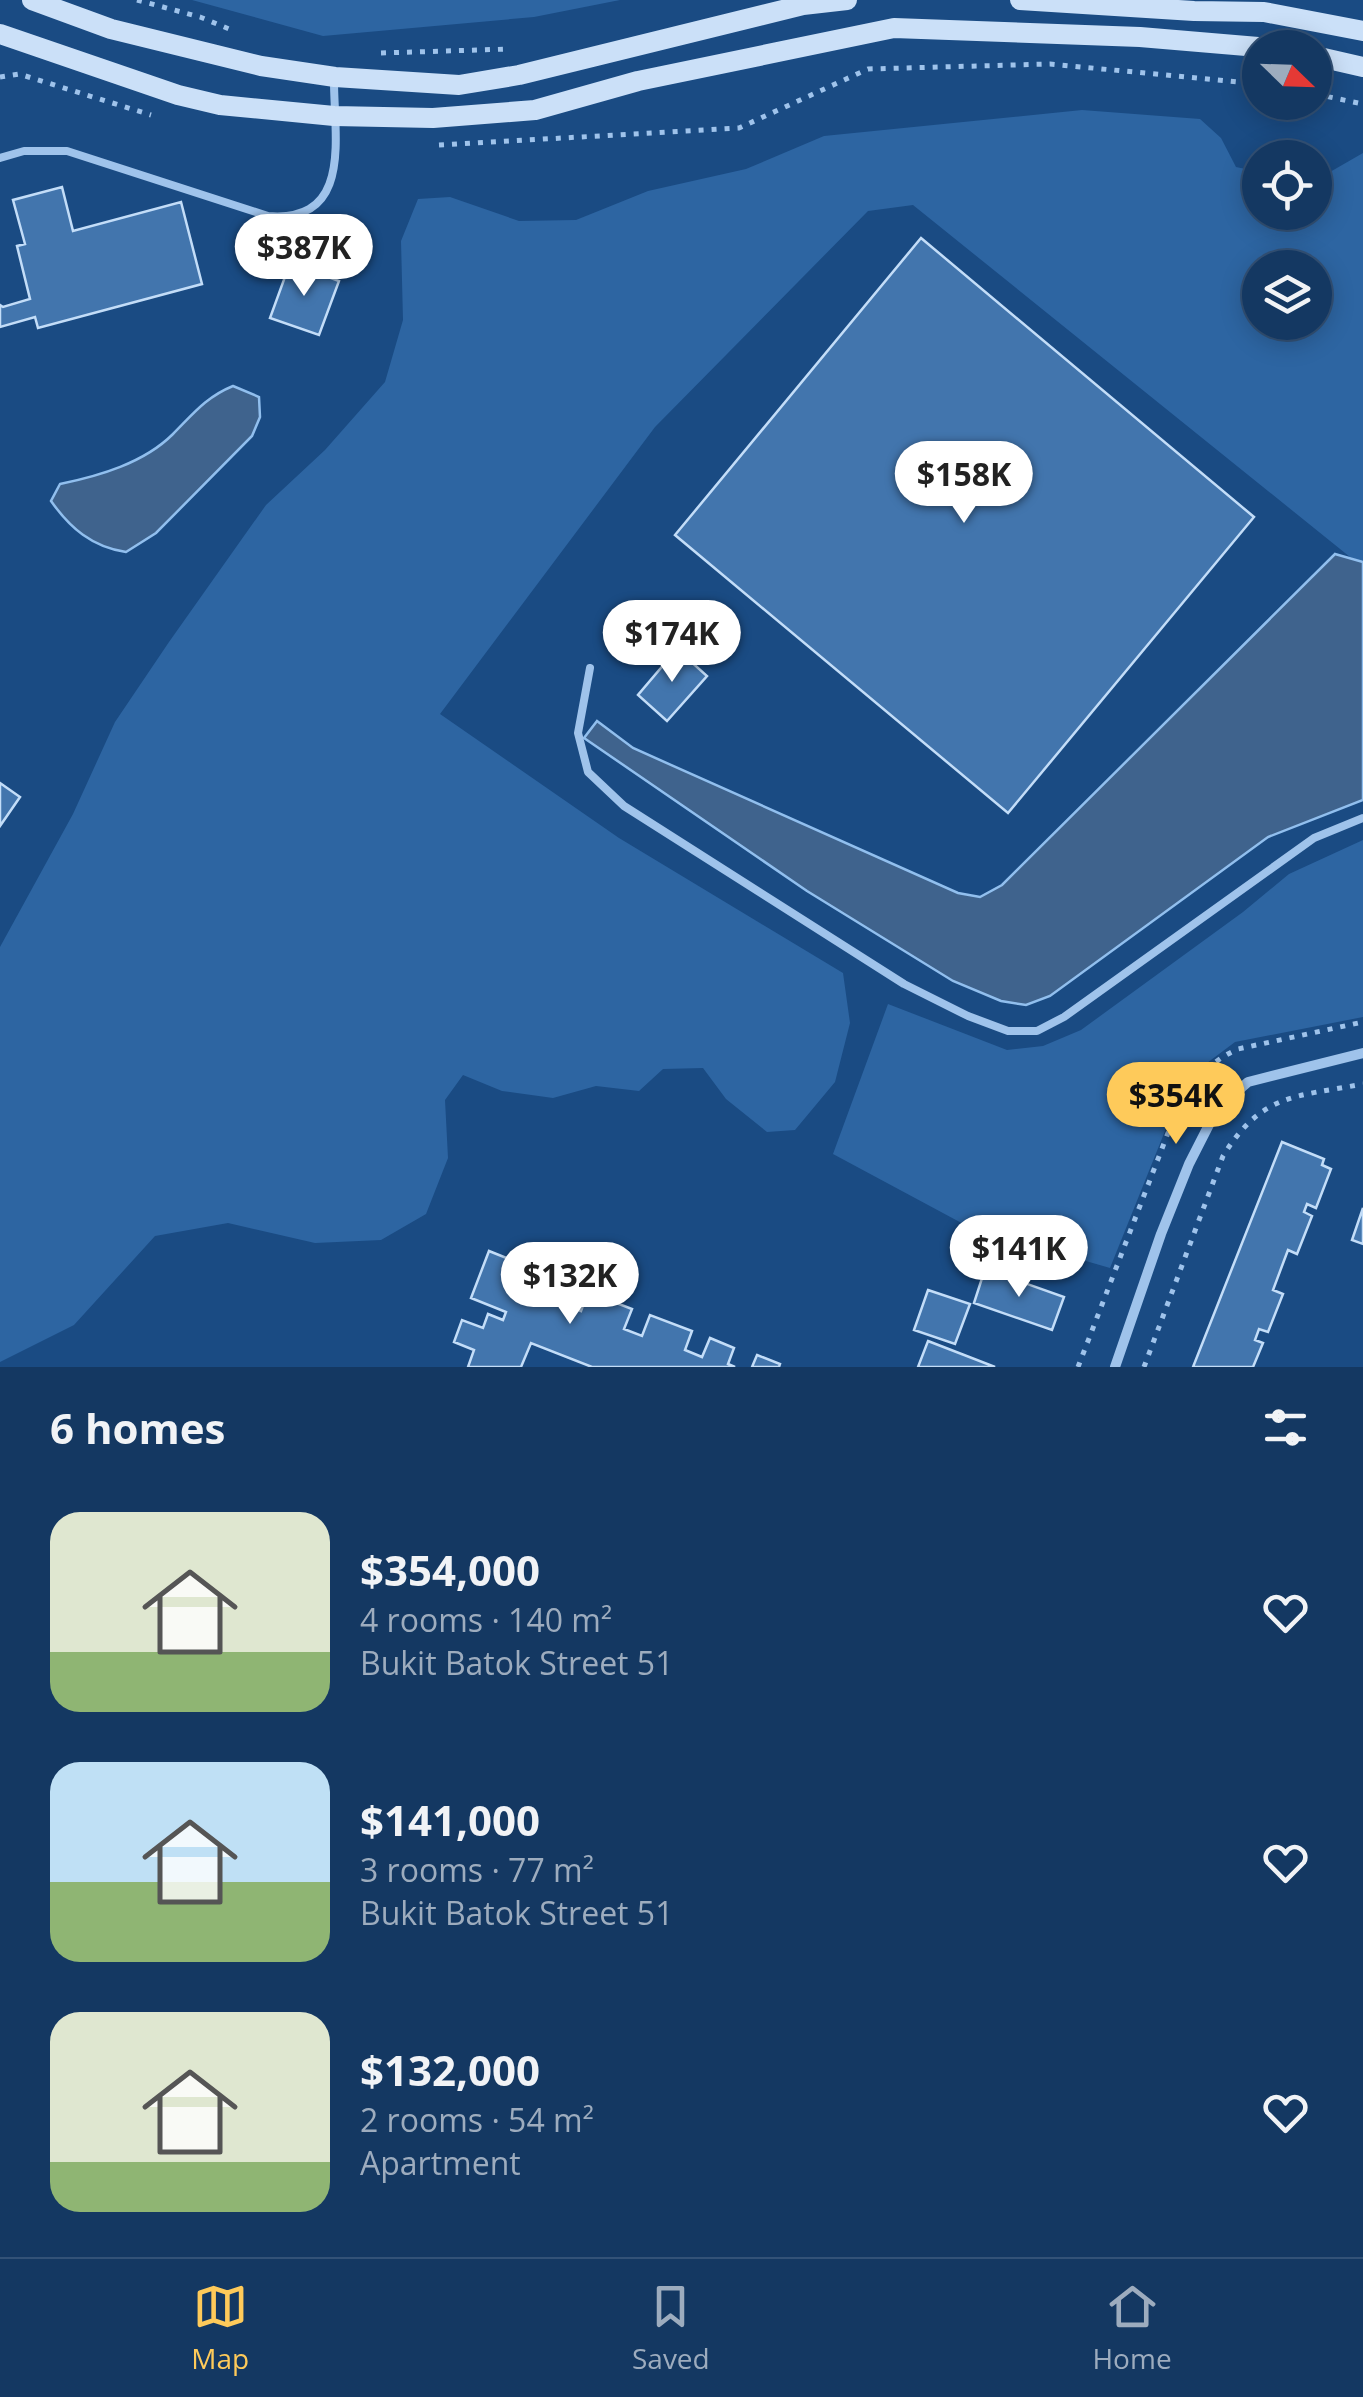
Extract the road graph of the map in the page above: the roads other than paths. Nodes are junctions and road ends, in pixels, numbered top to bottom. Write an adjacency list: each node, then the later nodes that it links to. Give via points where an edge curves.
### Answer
1 (32, 0): 9 (main road, via 111,29)
2 (847, 0): 9 (main road, via 459,85)
3 (1020, 0): 4 (main road, via 1264,12)
4 (1363, 31)
5 (0, 34): 10 (main road, via 178,95)
6 (1242, 46): 10 (main road, via 894,28 536,110)
7 (1332, 60): 8 (main road)
8 (1363, 66)
9 (334, 77): 10 (lane)
10 (334, 116): 11 (lane, via 335,175 318,204 290,218 66,150)
11 (0, 158)
12 (590, 668): 13 (lane, via 578,733 588,772 624,806 904,984 1008,1031 1037,1030 1064,1017 1314,838)
13 (1363, 818)
14 (1363, 1053): 15 (street, via 1248,1082 1217,1109 1189,1164)
15 (1115, 1367)

